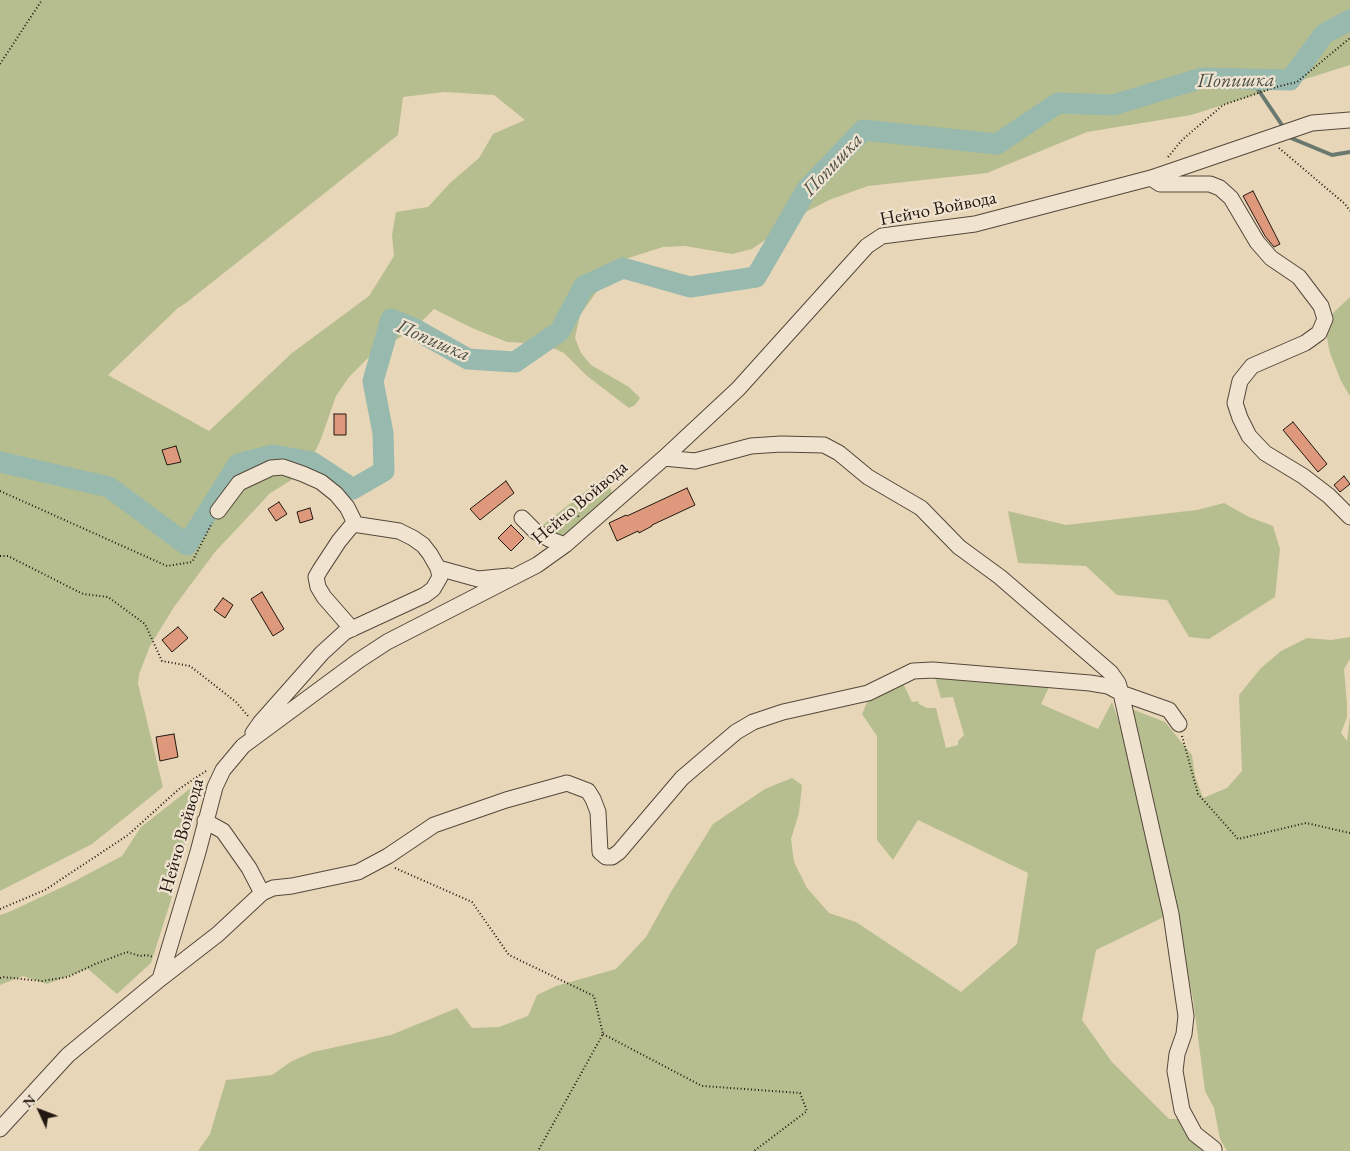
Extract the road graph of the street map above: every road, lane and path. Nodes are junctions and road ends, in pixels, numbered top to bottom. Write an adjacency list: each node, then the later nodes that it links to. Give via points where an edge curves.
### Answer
1 (42, 0): 3 (path)
2 (1350, 38): 6 (path, via 1297,82 1223,104 1182,140)
3 (0, 64)
4 (1350, 120): 5 (street, Нейчо Войвода, via 1312,123)
5 (1267, 138): 6 (street, Нейчо Войвода); 7 (path)
6 (1151, 178): 8 (street, Нейчо Войвода, via 975,224 882,236 867,246 738,389); 11 (street, via 1160,184 1210,184 1220,188 1230,198 1256,242 1271,258 1299,277 1321,306 1325,319 1319,333 1252,366 1240,381 1235,403 1249,436 1264,453 1330,496)
7 (1350, 210)
8 (664, 458): 14 (street, Нейчо Войвода); 19 (street, via 695,461 751,446 824,445 921,508 959,547 1000,577 1111,673)
9 (0, 491): 10 (path, via 167,566 192,562)
10 (218, 511): 13 (street, via 239,483 271,468 283,467 321,482 336,494 347,507)
11 (1350, 517)
12 (522, 518): 14 (street, via 535,531)
13 (353, 524): 16 (street, via 400,531 430,554); 18 (street, via 316,577 324,597)
14 (565, 545): 17 (street, Нейчо Войвода)
15 (0, 556): 21 (path, via 8,556 83,594 108,597 145,624 162,662 190,666 236,702)
16 (438, 568): 17 (street, via 478,579); 18 (street, via 440,577 425,595)
17 (518, 575): 22 (street, Нейчо Войвода, via 387,642)
18 (352, 629): 21 (street, via 322,653)
19 (1121, 693): 20 (street, via 1169,710); 26 (street, via 1090,682 913,671 868,693 752,722 682,778 612,857 600,852 598,812 593,799 588,791 567,783 434,825); 34 (street, via 1171,914 1186,1016 1176,1071 1182,1110 1195,1134)
20 (1179, 724): 25 (path, via 1198,794 1238,838 1306,824)
21 (257, 727): 22 (street)
22 (244, 746): 24 (street, Нейчо Войвода, via 223,770)
23 (211, 768): 28 (path, via 179,789 128,835 45,890)
24 (205, 821): 27 (street, via 223,831); 29 (street, Нейчо Войвода)
25 (1350, 832)
26 (379, 861): 27 (street, via 358,872); 32 (path, via 472,902 509,955 594,996)
27 (262, 893): 31 (street, via 218,934)
28 (0, 909)
29 (166, 961): 30 (path, via 127,952 68,977 42,981); 31 (street, Нейчо Войвода)
30 (0, 978)
31 (160, 979): 33 (street, via 68,1055)
32 (603, 1034): 35 (path); 36 (path, via 702,1086 800,1093 807,1111)
33 (0, 1129)
34 (1214, 1149)
35 (538, 1151)
36 (754, 1151)

